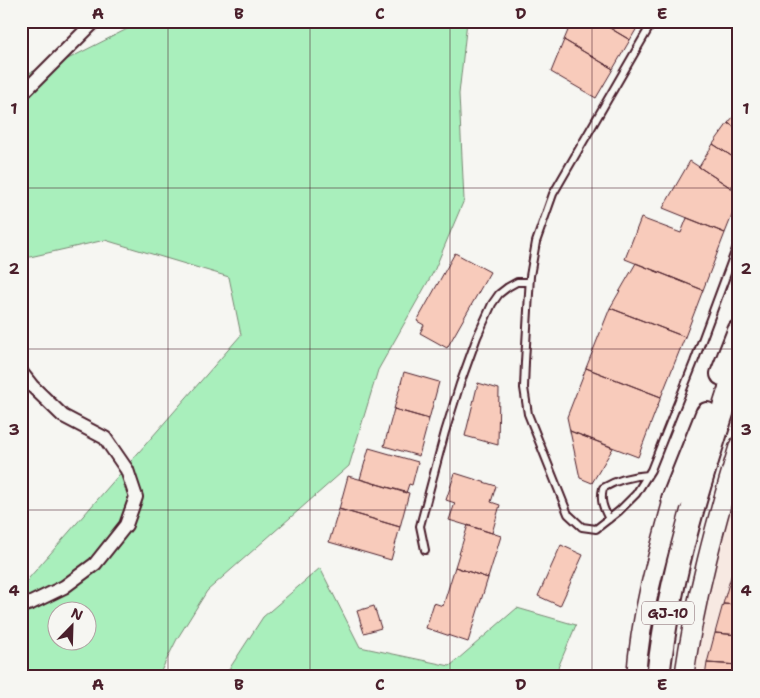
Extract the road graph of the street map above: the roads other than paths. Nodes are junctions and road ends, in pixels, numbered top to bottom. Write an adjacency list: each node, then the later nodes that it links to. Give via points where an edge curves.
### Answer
1 (95, 21): 3 (street)
2 (653, 21): 5 (lane, via 553,194 536,242)
3 (21, 94)
4 (739, 241): 10 (lane)
5 (529, 282): 12 (lane, via 524,388 528,414 568,514 582,527 596,529); 13 (lane, via 517,282 499,294 477,337 445,432 420,526)
6 (739, 331): 11 (highway)
7 (739, 361): 16 (highway, GJ-10, via 701,474 662,641)
8 (21, 372): 14 (street, via 62,416 105,438 127,470 136,497 126,525 95,564 64,586)
9 (739, 446): 17 (street, via 705,568)
10 (648, 475): 12 (lane, via 636,494); 12 (lane, via 615,481 603,488 601,497)
11 (674, 499): 15 (street, via 652,574)
12 (608, 519)
13 (425, 550)
14 (21, 606)
15 (636, 677)
16 (658, 677)
17 (684, 677)

